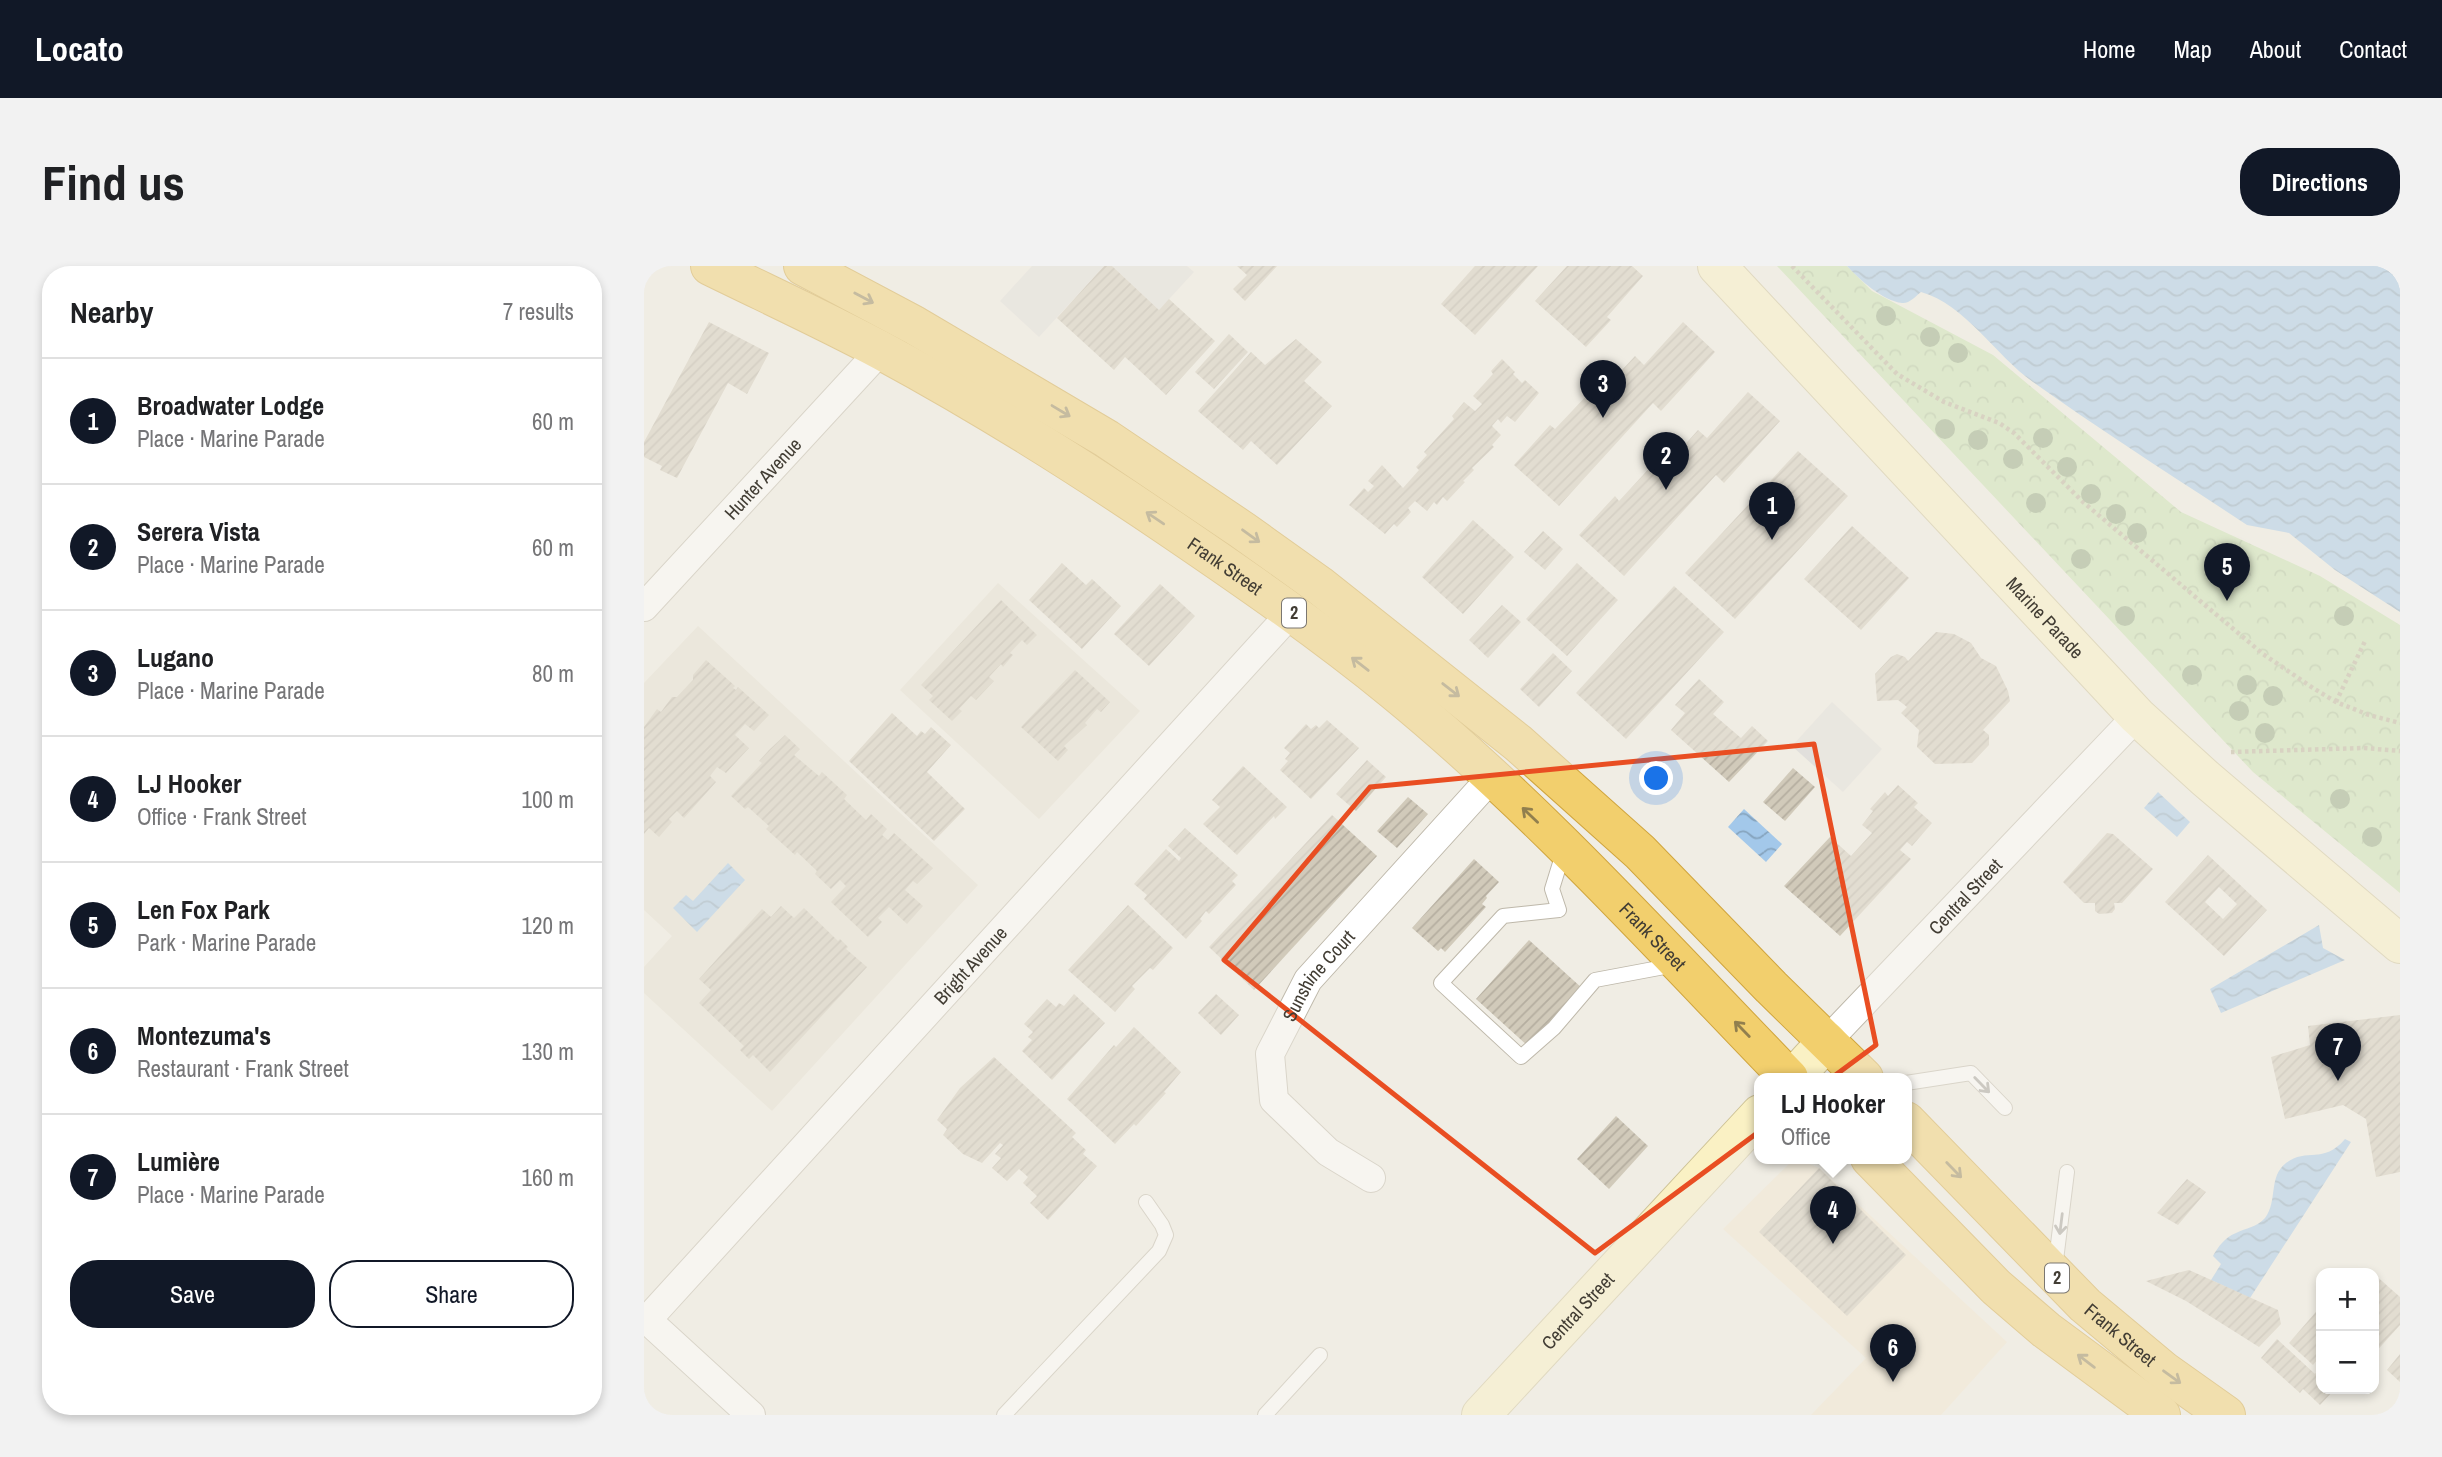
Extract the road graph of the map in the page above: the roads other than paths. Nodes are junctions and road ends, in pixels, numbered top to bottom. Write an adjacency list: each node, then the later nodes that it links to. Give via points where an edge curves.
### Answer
1 (710, 266): 4 (highway, Frank Street / 2)
2 (803, 266): 12 (highway, Frank Street / 2, one-way to 12, via 914,325 1107,439 1319,585 1518,743 1630,843)
3 (1717, 266): 7 (street, Marine Parade)
4 (881, 350): 5 (street, Hunter Avenue); 6 (highway, Frank Street / 2, one-way to 4, via 1085,470)
5 (644, 607)
6 (1292, 612): 8 (highway, Frank Street / 2, one-way to 6, via 1395,692); 25 (street, Bright Avenue)
7 (2137, 716): 10 (street, Marine Parade); 12 (street, Central Street)
8 (1492, 777): 9 (highway, Frank Street / 2, one-way to 8); 22 (street, Sunshine Court, via 1308,980 1270,1054 1274,1100 1328,1152)
9 (1564, 848): 11 (highway, Frank Street / 2); 11 (lane, via 1552,889 1559,910 1503,916 1441,983 1521,1057 1554,1028 1595,980)
10 (2400, 944)
11 (1680, 965): 13 (highway, Frank Street / 2, one-way to 11)
12 (1827, 1041): 14 (street, Central Street); 15 (highway, Frank Street / 2)
13 (1786, 1073)
14 (1796, 1073)
15 (1859, 1073)
16 (1912, 1082): 17 (lane, one-way to 17, via 1971,1073)
17 (2005, 1108)
18 (1754, 1119): 30 (street, Central Street)
19 (1912, 1127): 24 (highway, Frank Street / 2, one-way to 24)
20 (1876, 1164): 31 (highway, Frank Street / 2, one-way to 20, via 2016,1304)
21 (2067, 1172): 24 (lane, one-way to 24)
22 (1371, 1178)
23 (1146, 1202): 28 (lane, via 1166,1235 1159,1251)
24 (2055, 1276): 32 (highway, Frank Street / 2, one-way to 32, via 2118,1335)
25 (645, 1319): 27 (street)
26 (1321, 1355): 29 (lane)
27 (751, 1415)
28 (1004, 1415)
29 (1265, 1415)
30 (1481, 1415)
31 (2161, 1415)
32 (2226, 1415)

